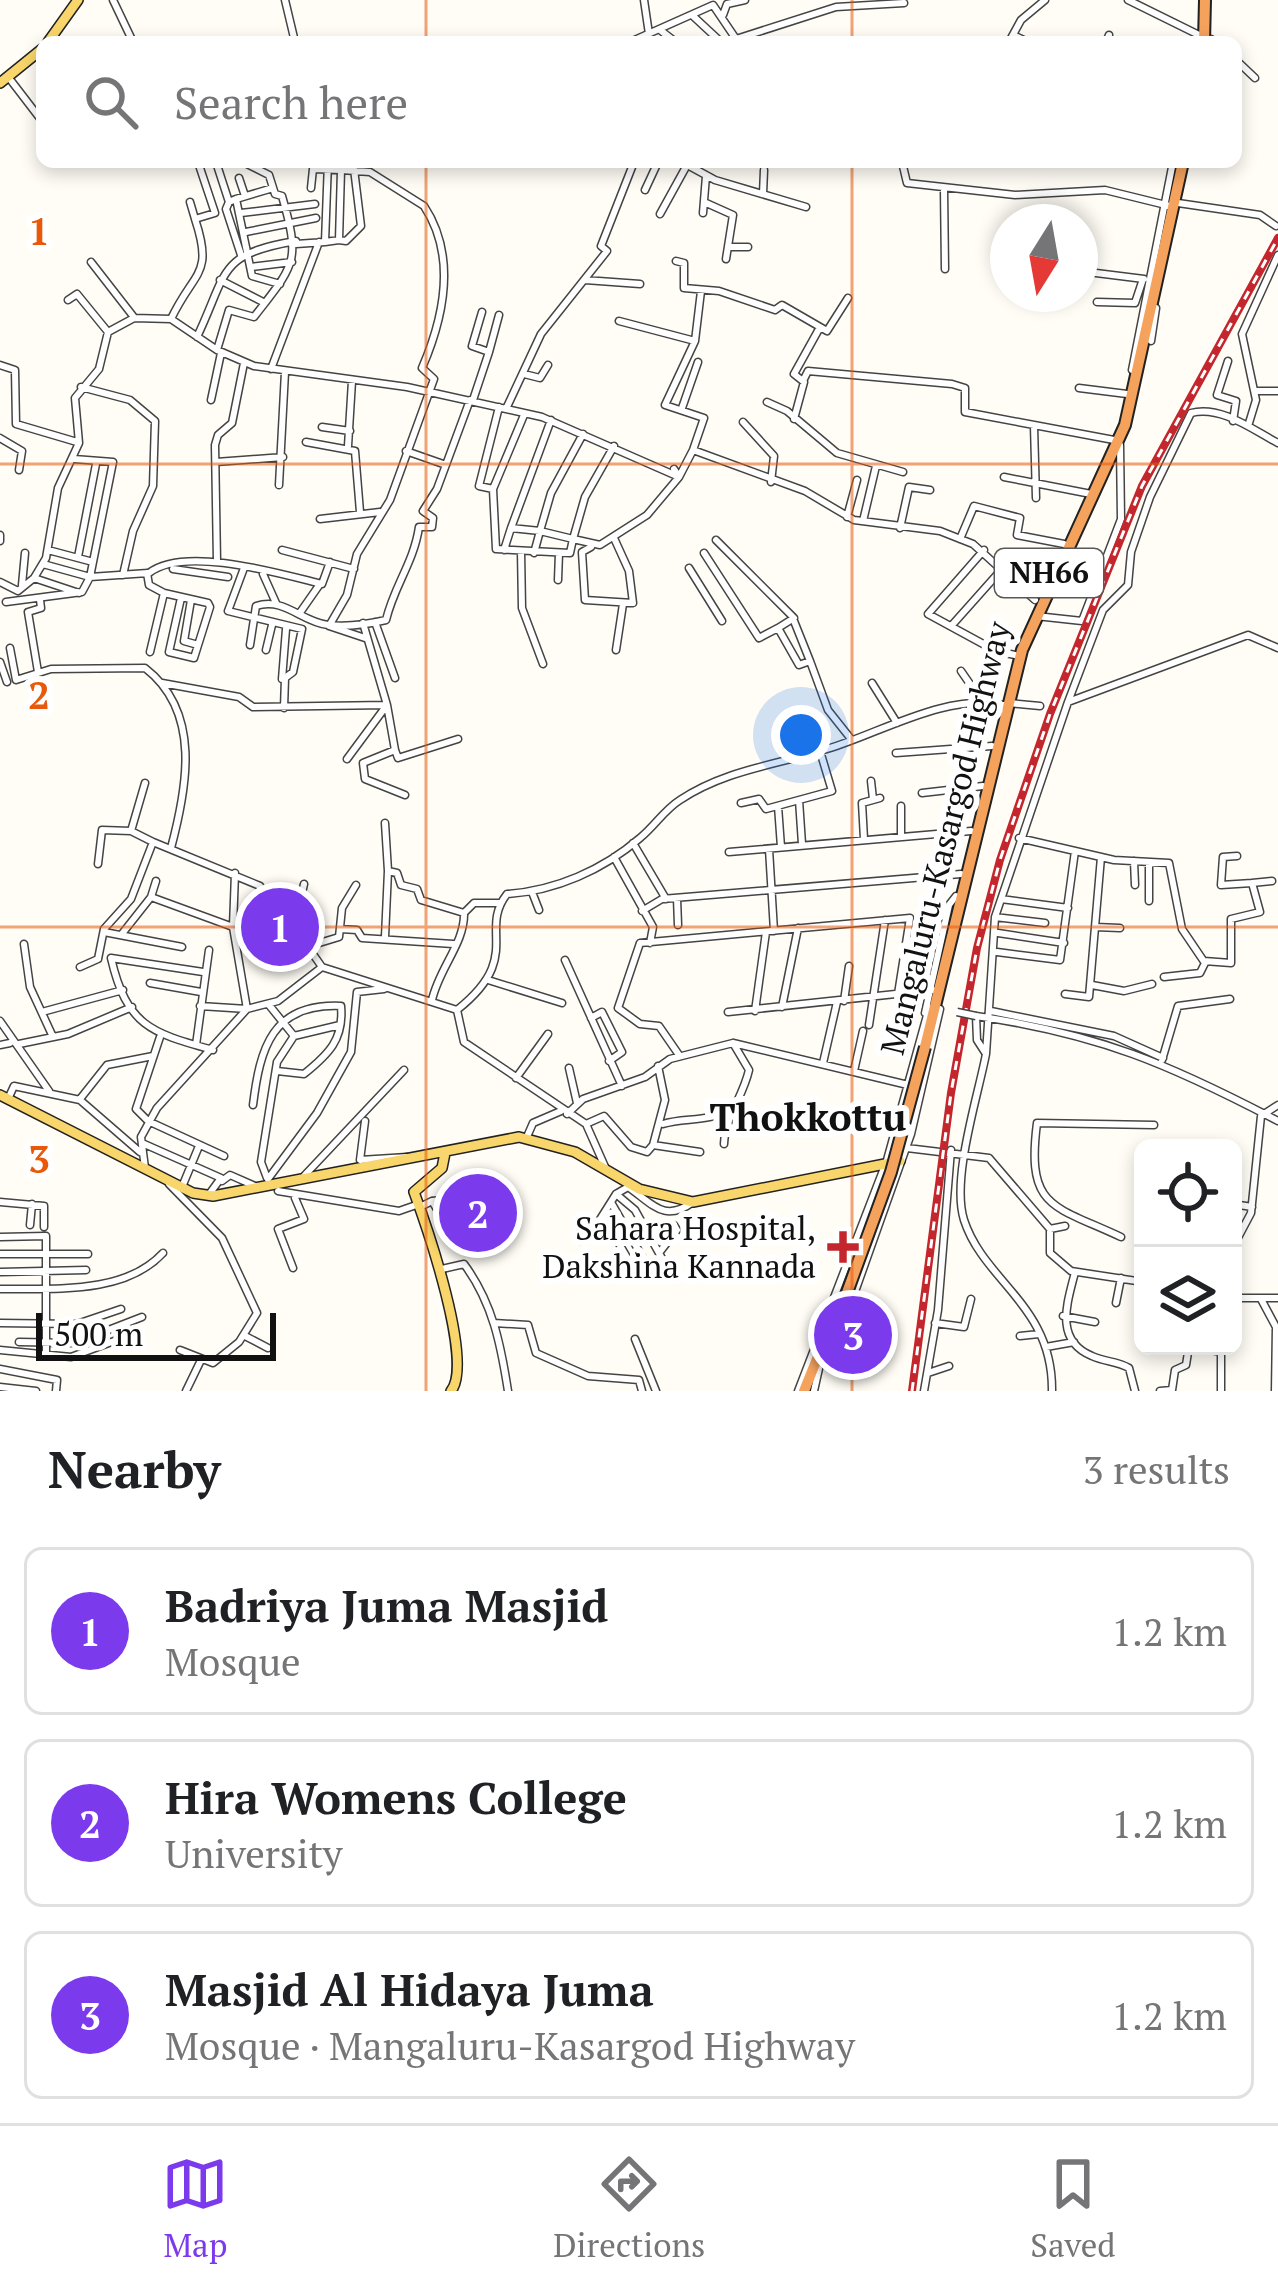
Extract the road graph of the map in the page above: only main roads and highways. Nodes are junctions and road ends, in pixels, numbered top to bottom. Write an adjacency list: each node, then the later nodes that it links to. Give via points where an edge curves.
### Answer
1 (78, 0): 3 (main road)
2 (1208, 0): 4 (highway)
3 (52, 36)
4 (1209, 36)
5 (36, 54): 6 (main road)
6 (4, 80)
7 (1179, 168): 8 (highway, Mangaluru-Kasargod Highway / NH66)
8 (1171, 206): 9 (highway, Mangaluru-Kasargod Highway / NH66); 9 (highway, Mangaluru-Kasargod Highway / NH66)
9 (1117, 441): 10 (highway, Mangaluru-Kasargod Highway / NH66, via 1035,616); 10 (highway, Mangaluru-Kasargod Highway / NH66, via 1035,600)
10 (1006, 704): 11 (highway, Mangaluru-Kasargod Highway / NH66); 11 (highway, Mangaluru-Kasargod Highway / NH66)
11 (959, 897): 12 (highway, Mangaluru-Kasargod Highway / NH66); 12 (highway, Mangaluru-Kasargod Highway / NH66, via 931,990)
12 (933, 1012): 19 (highway, Mangaluru-Kasargod Highway / NH66, bridge, via 891,1172)
13 (2, 1097): 16 (main road)
14 (445, 1155): 15 (main road, via 525,1139 555,1144 629,1185 693,1202); 17 (main road); 17 (main road, via 407,1156); 20 (main road, via 442,1168 413,1192 442,1269 459,1353)
15 (900, 1161)
16 (158, 1176): 18 (main road); 18 (main road)
17 (284, 1187): 18 (main road, via 241,1199)
18 (202, 1197)
19 (831, 1330): 21 (highway, Mangaluru-Kasargod Highway / NH66); 21 (highway, Mangaluru-Kasargod Highway / NH66)
20 (451, 1391)
21 (806, 1391)

